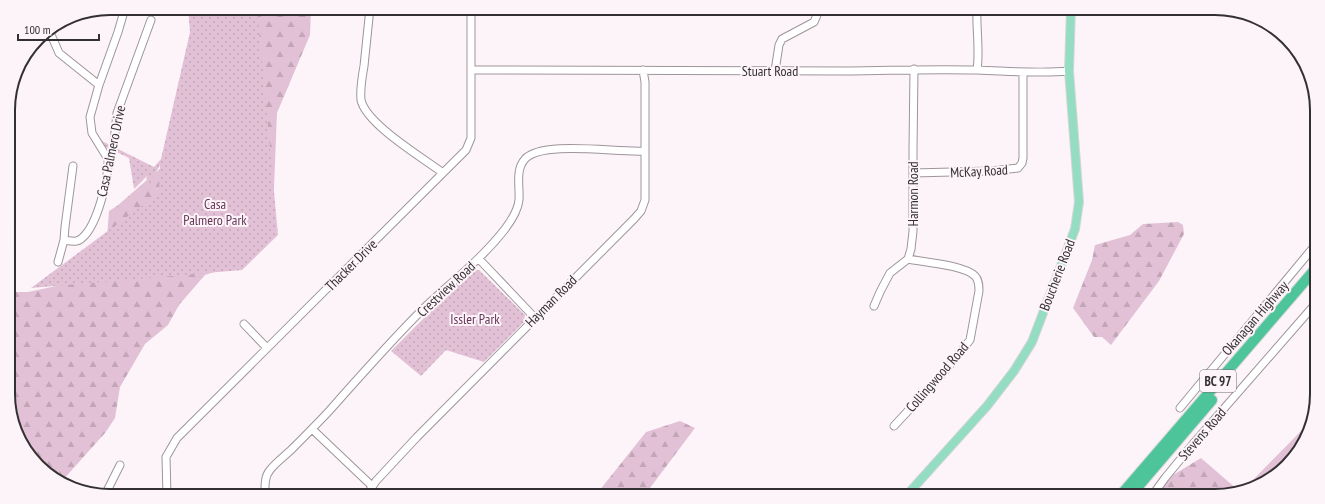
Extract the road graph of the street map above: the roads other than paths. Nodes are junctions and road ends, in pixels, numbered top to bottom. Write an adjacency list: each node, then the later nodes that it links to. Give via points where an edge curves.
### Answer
1 (123, 15): 16 (street, Casa Palmero Drive)
2 (369, 15): 20 (street, via 361,100 367,113 397,140)
3 (471, 15): 9 (street, Thacker Drive)
4 (817, 15): 13 (street, via 814,22 782,39)
5 (977, 15): 12 (street, via 979,58)
6 (1070, 15): 14 (main road, Boucherie Road)
7 (151, 20): 18 (street, Casa Palmero Drive, via 117,113 112,156)
8 (51, 35): 16 (street, via 59,53)
9 (471, 70): 10 (street, Stuart Road); 20 (street, Thacker Drive, via 471,138 466,150)
10 (643, 70): 13 (street, Stuart Road); 17 (street, Hayman Road)
11 (914, 70): 12 (street, Stuart Road); 13 (street, Stuart Road); 21 (street, Harmon Road)
12 (977, 70): 15 (street, Stuart Road)
13 (775, 71)
14 (1069, 71): 15 (street, Stuart Road); 43 (main road, Boucherie Road, via 1079,202 1075,229 1032,342 1014,371 987,406)
15 (1023, 72): 21 (street, McKay Road, via 1023,158 1018,168)
16 (99, 85): 18 (street, Casa Palmero Drive, via 90,117 92,133)
17 (644, 151): 24 (street, Crestview Road, via 570,149 534,153 525,159 518,174 519,200 515,213); 31 (street, Hayman Road, via 645,200 641,211)
18 (108, 159): 22 (street, Casa Palmero Drive, via 107,178 97,216 82,239 76,242)
19 (73, 166): 22 (street)
20 (443, 173): 33 (street, Thacker Drive)
21 (913, 173): 25 (street, Harmon Road, via 913,231)
22 (64, 240): 26 (street)
23 (1310, 250): 34 (street)
24 (479, 259): 31 (street); 36 (street, Crestview Road, via 422,310)
25 (908, 259): 29 (street, via 890,273); 35 (street, Collingwood Road, via 959,268 975,276 979,291 970,340)
26 (58, 262)
27 (1310, 275): 44 (highway, Okanagan Highway / BC 97)
28 (1310, 284): 45 (highway, Okanagan Highway / BC 97)
29 (874, 306)
30 (1310, 310): 46 (street, Stevens Road)
31 (535, 318): 38 (street, Hayman Road)
32 (244, 324): 33 (street)
33 (267, 348): 40 (street, Thacker Drive, via 177,438 166,457)
34 (1180, 408)
35 (894, 426)
36 (312, 430): 38 (street); 41 (street, Crestview Road, via 269,470)
37 (120, 464): 39 (street)
38 (372, 486): 42 (street, Hayman Road)
39 (108, 489)
40 (167, 489)
41 (264, 489)
42 (370, 489)
43 (912, 489)
44 (1126, 489)
45 (1136, 489)
46 (1157, 489)

